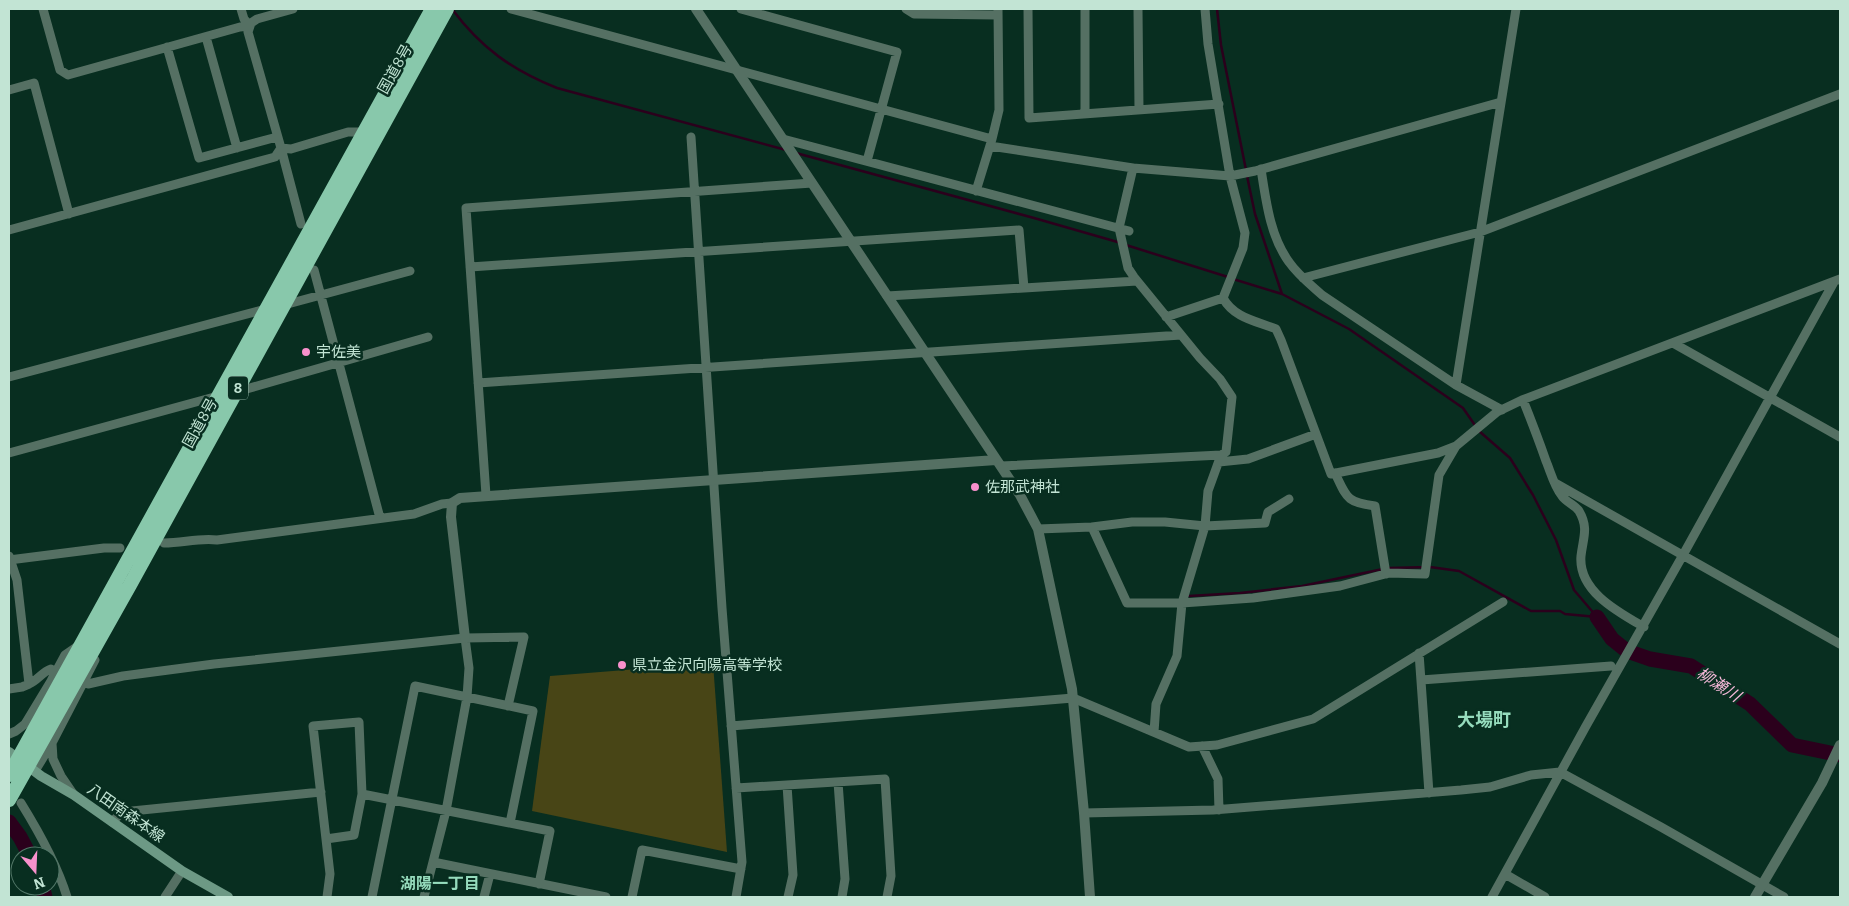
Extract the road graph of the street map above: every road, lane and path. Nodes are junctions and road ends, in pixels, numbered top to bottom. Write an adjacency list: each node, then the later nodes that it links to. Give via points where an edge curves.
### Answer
1 (43, 9): 17 (street, via 60,70 68,75)
2 (241, 9): 15 (street)
3 (293, 9): 15 (street, via 257,19)
4 (511, 9): 18 (street)
5 (696, 9): 18 (street)
6 (741, 9): 23 (street, via 897,52)
7 (1028, 9): 25 (street, via 1029,118)
8 (1085, 9): 25 (street)
9 (1138, 9): 24 (street)
10 (1205, 9): 22 (street)
11 (1516, 9): 21 (street)
12 (908, 10): 14 (street, via 914,14)
13 (441, 12): 26 (highway, 国道8号 / 8); 57 (highway, 国道8号 / 8)
14 (998, 12): 30 (street, via 999,110)
15 (250, 26): 16 (street); 27 (street, via 248,32)
16 (206, 37): 17 (street); 31 (street)
17 (167, 47): 31 (street, via 199,158)
18 (736, 70): 23 (street); 29 (street)
19 (9, 90): 40 (street, via 34,84)
20 (1840, 94): 44 (street)
21 (1501, 102): 35 (street); 44 (street)
22 (1219, 104): 24 (street); 36 (street)
23 (882, 109): 30 (street); 33 (street)
24 (1138, 110): 25 (street)
25 (1085, 114)
26 (363, 132): 32 (street, via 348,132 291,149); 58 (highway, 国道8号 / 8)
27 (278, 137): 31 (street); 32 (street)
28 (691, 137): 38 (street)
29 (783, 140): 33 (street); 37 (street)
30 (991, 143): 34 (street); 39 (street)
31 (237, 148)
32 (281, 148): 40 (street, via 275,157); 41 (street)
33 (867, 161): 39 (street)
34 (1133, 168): 36 (street); 43 (street)
35 (1258, 170): 36 (street); 50 (street, via 1278,241 1289,262)
36 (1232, 175): 56 (street, via 1244,232 1243,248)
37 (812, 183): 38 (street); 45 (street)
38 (695, 191): 46 (street); 47 (street, via 466,208)
39 (976, 191): 43 (street)
40 (69, 214): 42 (street)
41 (301, 224)
42 (9, 230)
43 (1123, 230): 52 (street, via 1128,268)
44 (1480, 232): 50 (street); 68 (street)
45 (850, 240): 46 (street); 53 (street, via 1019,230); 55 (street)
46 (699, 251): 47 (street); 65 (street)
47 (470, 268): 67 (street)
48 (314, 270): 54 (street)
49 (410, 271): 54 (street)
50 (1303, 278): 68 (street, via 1322,295)
51 (1837, 280): 62 (street); 71 (street)
52 (1136, 281): 53 (street); 59 (street)
53 (1024, 288): 55 (street)
54 (321, 295): 57 (street); 64 (street)
55 (887, 296): 63 (street)
56 (1224, 296): 59 (street); 74 (street, via 1226,304 1250,321 1276,329)
57 (284, 305): 69 (highway, 国道8号 / 8)
58 (266, 309): 66 (street); 70 (highway, 国道8号 / 8)
59 (1166, 316): 60 (street)
60 (1181, 335): 63 (street); 78 (street, via 1232,397 1226,452)
61 (428, 337): 64 (street)
62 (1673, 343): 71 (street); 72 (street)
63 (926, 354): 65 (street); 79 (street)
64 (339, 362): 69 (street); 86 (street)
65 (706, 368): 67 (street); 81 (street)
66 (9, 377)
67 (478, 383): 83 (street)
68 (1456, 385): 73 (street)
69 (236, 392): 95 (highway, 国道8号 / 8)
70 (218, 396): 77 (street); 100 (highway, 国道8号 / 8)
71 (1770, 397): 75 (street); 92 (street)
72 (1523, 400): 73 (street); 82 (street)
73 (1498, 412): 76 (street)
74 (1316, 434): 78 (street, via 1248,459); 80 (street, via 1331,474)
75 (1840, 437)
76 (1458, 445): 80 (street, via 1438,453); 94 (street, via 1439,476 1425,574)
77 (9, 453)
78 (1220, 459): 79 (street, via 1158,457); 87 (street, via 1208,491)
79 (999, 463): 81 (street); 89 (street)
80 (1335, 473): 94 (street, via 1347,498 1356,504 1375,506)
81 (714, 481): 83 (street); 112 (street)
82 (1555, 483): 92 (street); 98 (street, via 1562,498 1578,509 1586,528 1581,558 1582,571 1589,584 1602,600)
83 (486, 496): 85 (street, via 460,498)
84 (1289, 499): 87 (street, via 1268,512 1265,523)
85 (452, 504): 86 (street, via 442,504 414,514); 99 (street)
86 (380, 518): 90 (street, via 217,540 199,538)
87 (1206, 526): 88 (street, via 1132,522); 97 (street)
88 (1092, 527): 89 (street); 97 (street, via 1127,603)
89 (1038, 529): 110 (street)
90 (164, 543)
91 (120, 548): 93 (street)
92 (1684, 555): 98 (street); 101 (street)
93 (9, 558): 106 (street, via 16,580)
94 (1386, 573): 97 (street, via 1340,586 1253,598)
95 (130, 584): 115 (street); 118 (highway, 国道8号 / 8)
96 (1503, 602): 102 (street)
97 (1182, 603): 113 (street, via 1178,656 1156,704)
98 (1643, 628): 119 (street)
99 (465, 638): 107 (street, via 214,664); 109 (street, via 469,668); 111 (street, via 524,637)
100 (80, 644): 114 (street, via 65,655 25,724); 118 (highway, 国道8号 / 8)
101 (1840, 644)
102 (1419, 653): 105 (street); 117 (street, via 1313,719 1217,745)
103 (1611, 666): 105 (street)
104 (52, 669): 106 (street)
105 (1421, 680): 125 (street)
106 (29, 684): 108 (street)
107 (88, 684)
108 (9, 689)
109 (467, 697): 111 (street); 128 (street, via 415,686); 131 (street)
110 (1073, 698): 112 (street); 113 (street); 132 (street)
111 (508, 706): 134 (street, via 533,711)
112 (731, 726): 123 (street)
113 (1154, 732): 117 (street, via 1190,747)
114 (9, 734)
115 (52, 743): 118 (street); 127 (street, via 53,759)
116 (1840, 745): 142 (street, via 1822,783)
117 (1202, 746): 130 (street, via 1218,779)
118 (25, 758): 120 (highway, 国道8号 / 8); 127 (main road, 八田南森本線); 129 (highway, 国道8号 / 8)
119 (1560, 772): 125 (street, via 1531,775 1490,787); 140 (street); 142 (street)
120 (9, 775)
121 (838, 782): 122 (street); 154 (street, via 845,879); 155 (street, via 885,779 891,876)
122 (787, 785): 123 (street); 153 (street, via 793,875)
123 (736, 788): 137 (street)
124 (321, 792): 126 (street, via 313,726 359,722); 133 (street, via 122,812); 135 (street)
125 (1430, 793): 130 (street)
126 (362, 794): 128 (street); 135 (street, via 354,835)
127 (74, 795): 133 (main road, 八田南森本線)
128 (392, 800): 131 (street); 147 (street)
129 (15, 802): 143 (street, via 44,843)
130 (1219, 810): 132 (street)
131 (446, 811): 134 (street); 136 (street)
132 (1084, 813): 156 (street)
133 (112, 822): 138 (main road, 八田南森本線)
134 (510, 823): 141 (street, via 550,831)
135 (326, 839): 146 (street, via 330,874)
136 (433, 862): 139 (street); 148 (street)
137 (741, 870): 151 (street, via 642,850); 152 (street)
138 (182, 871): 144 (street); 145 (main road, 八田南森本線)
139 (490, 874): 141 (street); 149 (street)
140 (1505, 874): 157 (street); 158 (street)
141 (539, 884): 150 (street)
142 (1762, 885): 159 (street); 160 (street)
143 (67, 897)
144 (165, 897)
145 (228, 897)
146 (327, 897)
147 (372, 897)
148 (424, 897)
149 (484, 897)
150 (606, 897)
151 (632, 897)
152 (736, 897)
153 (788, 897)
154 (842, 897)
155 (887, 897)
156 (1090, 897)
157 (1492, 897)
158 (1545, 897)
159 (1755, 897)
160 (1784, 897)

